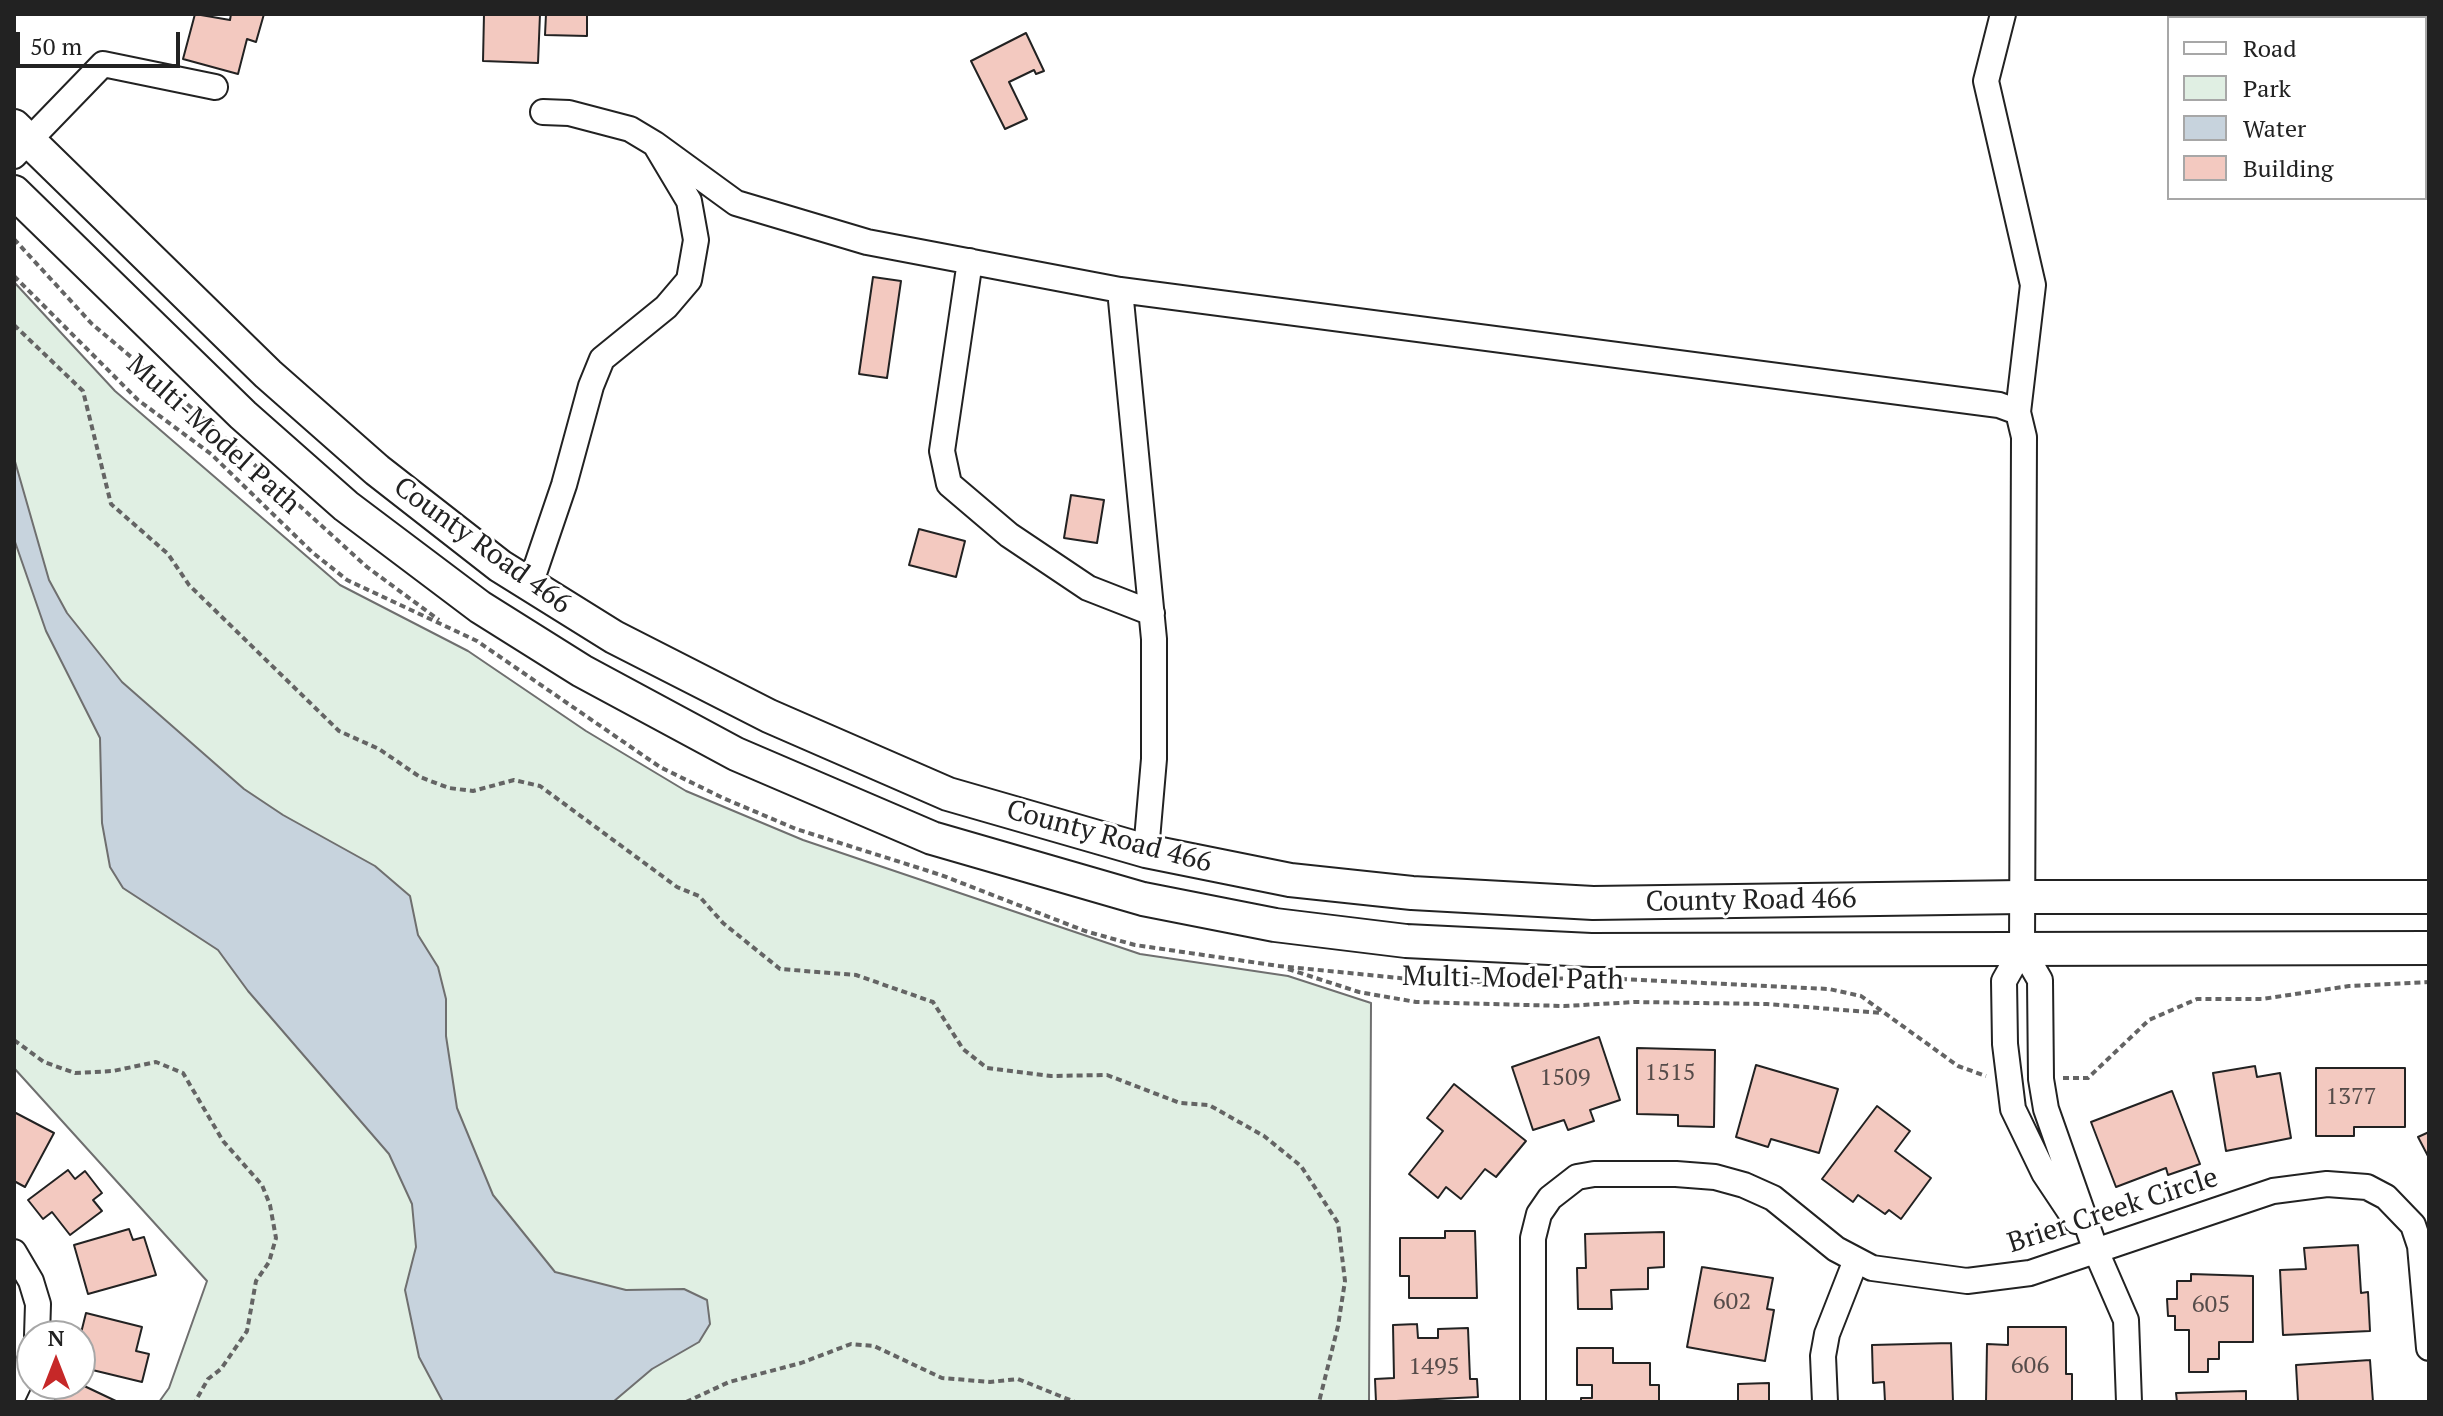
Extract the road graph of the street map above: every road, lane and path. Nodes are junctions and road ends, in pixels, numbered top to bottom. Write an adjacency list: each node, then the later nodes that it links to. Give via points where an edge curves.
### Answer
1 (2003, 14): 11 (street, via 1986,81 2033,285)
2 (215, 87): 4 (street, via 103,64)
3 (543, 112): 5 (street, via 569,113 630,129)
4 (19, 141): 12 (main road, County Road 466, via 377,470)
5 (655, 144): 7 (street, via 736,203 867,242); 12 (street, via 689,201 696,240 689,280 666,307 602,359)
6 (14, 192): 16 (main road, County Road 466, via 300,466 493,615 582,671 736,754 932,838)
7 (970, 261): 9 (street); 13 (street, via 942,451 949,484 1009,535 1088,588)
8 (14, 276): 14 (path, Multi-Model Path, via 138,400 211,454 312,552 347,580)
9 (1120, 290): 11 (street, via 1999,405); 13 (street)
10 (14, 325): 36 (path, via 83,391 111,504 168,554 189,585 339,731 449,788 473,791 514,780 540,786 677,887 699,896 780,969 856,975 933,1002 963,1049 987,1068 1051,1076 1107,1075 1180,1103 1209,1105 1264,1136 1301,1166 1338,1223 1345,1281)
11 (2018, 412): 17 (street, via 2024,437)
12 (530, 585): 15 (main road, County Road 466, via 614,637 712,687 948,794)
13 (1152, 613): 15 (street, via 1154,759)
14 (444, 623)
15 (1146, 851): 16 (main road, via 1139,869 1118,880); 17 (main road, County Road 466, via 1290,880 1593,903)
16 (1081, 881): 20 (main road, County Road 466, via 1275,925 1406,941 1591,950)
17 (2021, 897): 18 (main road, County Road 466); 20 (street)
18 (2429, 897)
19 (2429, 948): 20 (main road, County Road 466)
20 (2022, 949): 26 (street, via 2040,980); 27 (street, via 2004,981)
21 (1577, 978): 24 (path, Multi-Model Path, via 1456,983 1279,966 1359,992 1416,1002 1767,1004)
22 (1621, 979): 24 (path, Multi-Model Path, via 1829,989 1861,996)
23 (2429, 982): 26 (path, via 2349,986 2262,999 2197,999 2149,1020 2088,1078)
24 (1884, 1013): 27 (path, Multi-Model Path, via 1958,1066)
25 (14, 1040): 33 (path, via 44,1062 75,1073 156,1062 183,1073 223,1141 262,1185 276,1238 269,1262 256,1281 247,1331)
26 (2041, 1079): 28 (street, via 2048,1116)
27 (2008, 1080): 28 (street, via 2013,1109 2044,1173)
28 (2096, 1251): 30 (street, Brier Creek Circle, via 2030,1273 1967,1281 1904,1275); 32 (street, Brier Creek Circle, via 2273,1191 2327,1184 2367,1187 2386,1197 2413,1225 2420,1246); 39 (street, via 2126,1320)
29 (14, 1252): 31 (street, via 31,1281)
30 (1856, 1260): 37 (street, Brier Creek Circle, via 1773,1198 1744,1185 1676,1174 1577,1177 1550,1198 1533,1238); 38 (street, via 1827,1334)
31 (38, 1320)
32 (2429, 1348)
33 (195, 1402)
34 (686, 1402): 35 (path, via 715,1387 851,1344 874,1346 942,1378 1018,1379)
35 (1075, 1402)
36 (1319, 1402)
37 (1533, 1402)
38 (1825, 1402)
39 (2129, 1402)

